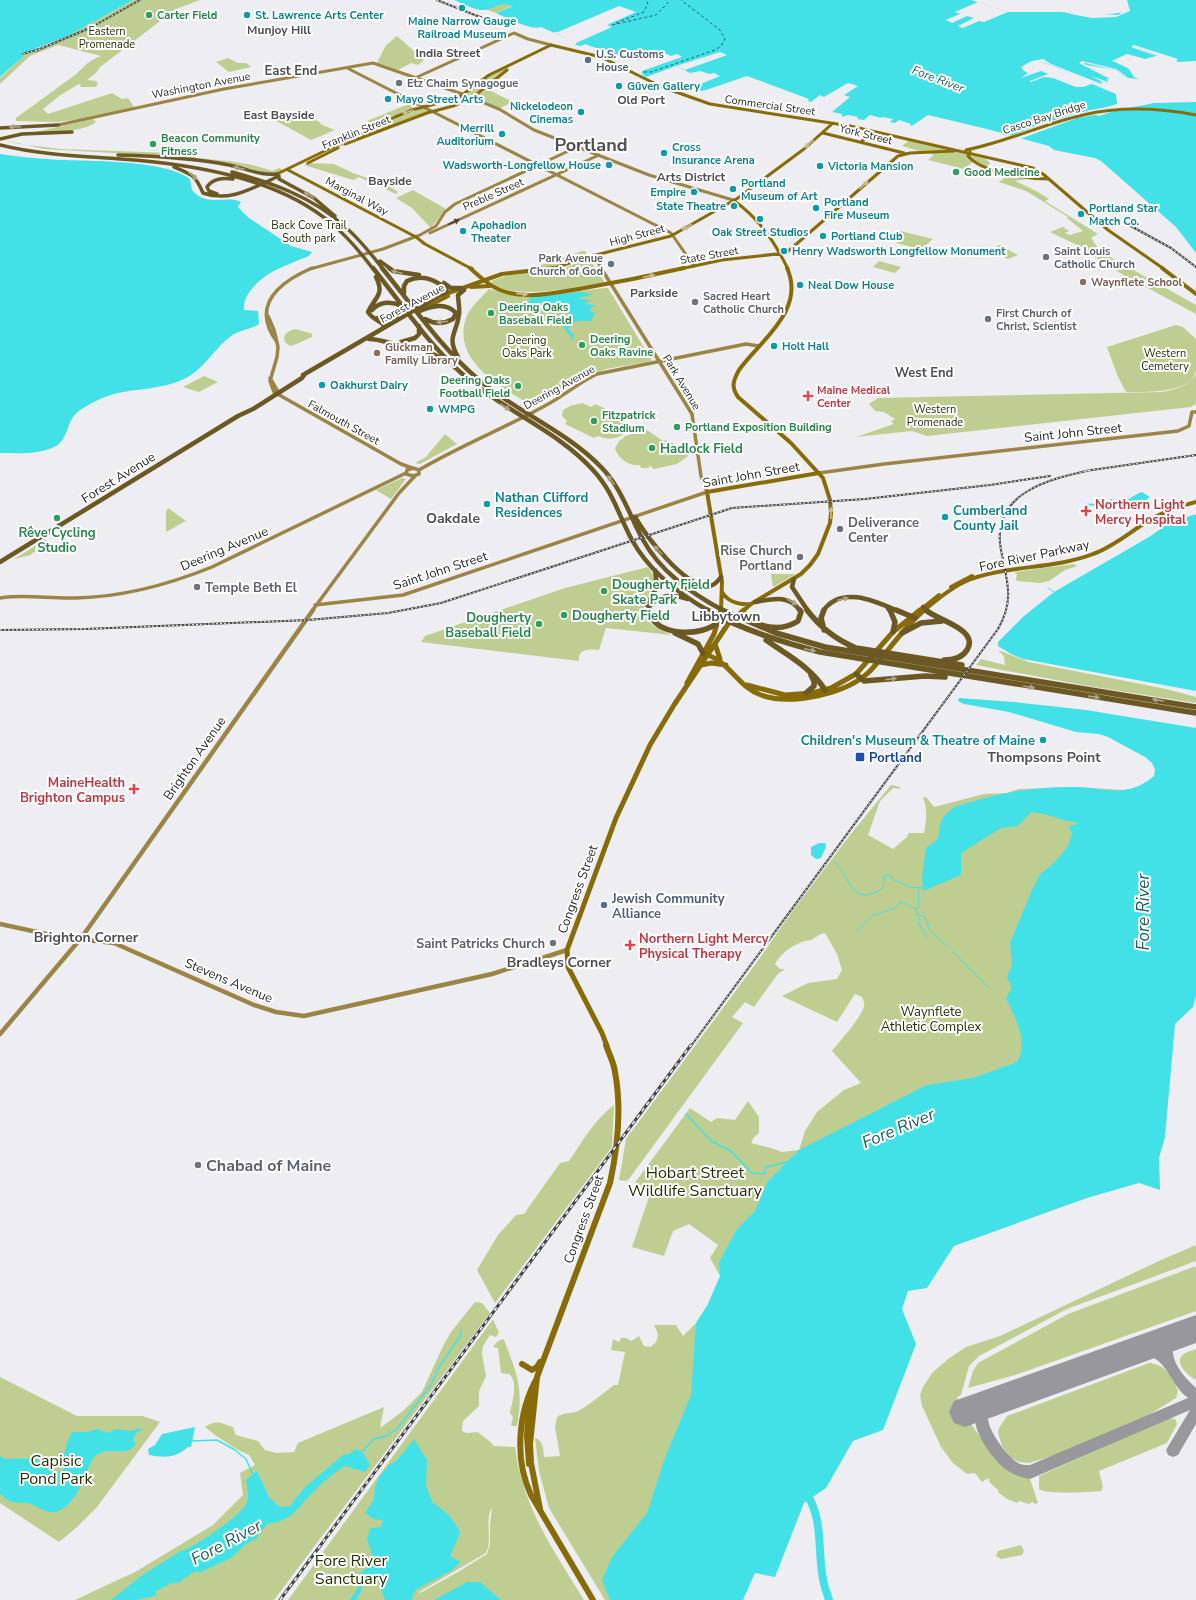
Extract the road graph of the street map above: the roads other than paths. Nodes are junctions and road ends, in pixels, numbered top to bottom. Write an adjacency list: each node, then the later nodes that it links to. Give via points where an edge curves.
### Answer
1 (551, 44): 2 (main road, Commercial Street); 5 (main road, Commercial Street, via 514,33); 6 (main road, Franklin Street, via 532,56 484,78)
2 (556, 46): 7 (main road, Franklin Street, via 503,72); 13 (main road, Commercial Street, via 609,60 662,87 702,102 745,111)
3 (372, 63): 4 (main road, Washington Avenue); 5 (main road, Congress Street)
4 (347, 68): 8 (main road); 14 (main road, Washington Avenue, via 224,89)
5 (415, 78): 6 (main road, Congress Street)
6 (463, 94): 7 (main road, Congress Street); 8 (main road, Franklin Street, via 447,102)
7 (472, 98): 9 (main road, Franklin Street); 25 (main road, Congress Street, via 499,109 526,126)
8 (424, 107): 10 (main road); 35 (main road, Franklin Street, one-way to 35, via 395,117 326,149)
9 (448, 108): 10 (main road, Franklin Street); 11 (main road)
10 (433, 112): 11 (main road); 35 (main road, Franklin Street, via 346,144)
11 (438, 114): 34 (main road)
12 (1196, 114): 26 (main road, Casco Bay Bridge, via 1144,109 1096,112 1006,142); 28 (main road, Casco Bay Bridge, via 1130,107 1100,110 1075,115 992,144)
13 (833, 123): 16 (main road, Commercial Street); 19 (main road, High Street)
14 (58, 126): 15 (highway, one-way to 15); 21 (highway)
15 (0, 128)
16 (873, 131): 23 (main road); 38 (main road, Commercial Street, via 1033,168)
17 (60, 132): 18 (highway); 20 (highway); 21 (highway)
18 (72, 132)
19 (822, 133): 23 (main road, York Street); 40 (main road, High Street, one-way to 40, via 742,196)
20 (68, 136)
21 (6, 137): 22 (highway)
22 (0, 139)
23 (861, 142): 27 (main road, York Street)
24 (0, 144): 30 (highway, via 50,152); 33 (highway, via 51,155)
25 (577, 147): 31 (main road, Congress Street); 34 (main road)
26 (979, 148): 28 (main road, Casco Bay Bridge); 38 (main road, via 970,152 968,158 975,163 1036,179)
27 (898, 151): 28 (main road, Casco Bay Bridge); 29 (main road, York Street); 32 (main road)
28 (913, 152): 29 (main road, Casco Bay Bridge)
29 (904, 153): 32 (main road, State Street)
30 (121, 155): 36 (highway, one-way to 30, via 216,164); 41 (highway, via 194,164 259,180 306,200)
31 (599, 155): 37 (main road, Preble Street); 40 (main road, Congress Street, via 664,180)
32 (897, 156): 44 (main road, State Street, one-way to 32, via 790,250)
33 (129, 159): 36 (highway, one-way to 36, via 174,167 187,172 196,178 203,193 216,197 234,195); 39 (highway, via 194,167)
34 (539, 165): 37 (main road); 43 (main road, via 456,204 445,212 436,226)
35 (291, 170): 36 (main road); 43 (main road, Marginal Way)
36 (278, 175): 39 (highway, via 231,194 216,194 208,188 212,182 224,178); 41 (highway, one-way to 36, via 320,202 283,182)
37 (558, 175): 42 (main road); 43 (main road, Preble Street, one-way to 37)
38 (1048, 179): 58 (main road, via 1108,230)
39 (252, 183): 47 (highway, via 299,202 324,218 346,236)
40 (733, 200): 42 (main road, High Street, one-way to 42); 44 (main road, Congress Street, via 770,234)
41 (338, 220): 46 (highway)
42 (673, 235): 45 (main road, High Street); 48 (main road)
43 (416, 238): 49 (main road, Marginal Way); 73 (main road, via 380,252 307,270 286,282 275,292 268,306 267,318 278,355 270,378 270,385)
44 (780, 254): 48 (main road, State Street, via 726,259); 68 (main road, Congress Street, via 791,278 792,295 783,318)
45 (594, 256): 51 (main road, High Street, via 555,268); 54 (main road, Park Avenue)
46 (374, 257): 57 (highway, one-way to 46, via 451,288 433,277 393,271); 59 (highway)
47 (365, 259): 61 (highway); 66 (highway, via 382,288 368,312)
48 (694, 266): 54 (main road, State Street, one-way to 48)
49 (470, 268): 50 (main road, Marginal Way); 52 (main road, Marginal Way)
50 (474, 272): 52 (main road, Marginal Way); 53 (main road, via 477,278)
51 (509, 273): 52 (main road, Forest Avenue)
52 (485, 280): 53 (main road, Forest Avenue); 55 (main road, State Street); 56 (main road); 60 (main road, Forest Avenue)
53 (474, 283): 57 (main road, Forest Avenue)
54 (611, 284): 55 (main road, State Street, one-way to 54, via 506,292 537,295); 70 (main road, Park Avenue)
55 (491, 286): 56 (main road)
56 (471, 287): 57 (main road)
57 (462, 289): 60 (main road, Forest Avenue); 71 (highway, via 458,295 459,314 451,344)
58 (1196, 294)
59 (404, 296): 60 (highway, via 402,287 408,281 416,278 434,279 447,291); 63 (highway)
60 (431, 303): 62 (main road, Forest Avenue); 64 (highway, Forest Avenue)
61 (405, 309): 64 (highway, via 394,303 382,303 371,310 375,317 380,318); 65 (highway)
62 (424, 309): 63 (highway, one-way to 63, via 447,307 455,310 455,316 449,321 438,323 428,321); 66 (highway, Forest Avenue)
63 (420, 315): 71 (highway)
64 (404, 316): 66 (highway, Forest Avenue)
65 (419, 325): 66 (highway, via 418,336 410,341 394,342 385,335); 72 (highway, via 445,357)
66 (386, 328): 67 (highway, Forest Avenue); 69 (highway, Forest Avenue)
67 (369, 339): 69 (highway, Forest Avenue); 72 (highway, via 382,339 427,350 440,357)
68 (759, 346): 70 (main road, Deering Avenue, via 746,344); 77 (main road, Congress Street, via 739,369 734,390 741,400 794,446)
69 (328, 360): 73 (highway, Forest Avenue)
70 (660, 362): 76 (main road, Deering Avenue, via 597,374 541,408); 81 (main road, Park Avenue, via 692,414 701,476)
71 (466, 368): 83 (highway, one-way to 71, via 610,476 583,450 497,394)
72 (473, 384): 85 (highway, one-way to 85, via 567,446 586,462 609,490 630,536)
73 (276, 392): 75 (main road, Falmouth Street); 84 (highway, Forest Avenue, via 254,409)
74 (1194, 412): 77 (main road, Saint John Street, via 1189,426 1178,431)
75 (401, 464): 76 (main road, Falmouth Street); 78 (main road, Falmouth Street)
76 (415, 469): 78 (main road, Deering Avenue); 79 (main road, Brighton Avenue, via 420,473)
77 (819, 473): 81 (main road, Saint John Street); 87 (main road, Congress Street, one-way to 77, via 818,554 831,519 828,490)
78 (407, 474): 79 (main road); 80 (main road, Brighton Avenue); 89 (main road, Deering Avenue, via 208,569 161,584 83,598)
79 (415, 476): 80 (main road, Brighton Avenue)
80 (400, 491): 93 (main road, Brighton Avenue)
81 (707, 492): 86 (main road, Park Avenue); 93 (main road, Saint John Street, via 403,595)
82 (1196, 502): 95 (main road, Fore River Parkway, via 1168,511 1101,548 1075,557 967,579)
83 (647, 541): 86 (highway, one-way to 83, via 713,585 702,585 676,567); 97 (highway, via 658,561 689,589)
84 (0, 562)
85 (655, 570): 90 (highway, via 679,592); 107 (highway, via 657,584 646,607 648,617 662,628 698,644)
86 (721, 577): 88 (main road, Park Avenue)
87 (794, 579): 91 (main road, Congress Street); 101 (highway, via 792,587)
88 (722, 591): 91 (main road, via 731,602); 92 (main road, Park Avenue)
89 (0, 598)
90 (696, 603): 98 (highway, via 679,596 663,597 652,602 648,612 659,625 680,632 706,630); 104 (highway)
91 (753, 603): 100 (highway, one-way to 100, via 770,598 782,598 794,603 801,612 798,621 790,626); 105 (main road, Congress Street, via 728,624)
92 (722, 604): 98 (main road, Congress Street)
93 (316, 605): 125 (main road, Brighton Avenue)
94 (886, 606): 96 (highway); 101 (highway, one-way to 94, via 822,612 837,600 847,597 863,598); 102 (highway, via 895,619)
95 (924, 608): 96 (main road, Fore River Parkway); 99 (highway)
96 (913, 618): 102 (main road, Fore River Parkway); 103 (main road, Fore River Parkway)
97 (743, 619): 100 (highway); 106 (highway, via 803,642)
98 (719, 621): 107 (main road, Congress Street)
99 (946, 622): 103 (highway, via 921,622); 110 (highway, via 962,631 967,637 968,646 963,655)
100 (765, 626): 106 (highway, via 812,640)
101 (824, 630): 106 (highway, via 844,643)
102 (893, 632): 115 (main road, Fore River Parkway)
103 (902, 633): 117 (main road, Fore River Parkway)
104 (759, 635): 114 (highway, via 800,662); 116 (highway, one-way to 116, via 808,650)
105 (715, 644): 107 (main road, Congress Street); 109 (main road)
106 (864, 651): 108 (highway)
107 (705, 654): 109 (main road, Fore River Parkway); 111 (main road, Congress Street); 119 (main road, Congress Street, via 690,676)
108 (892, 656): 110 (highway); 113 (highway)
109 (720, 659): 112 (main road, Fore River Parkway)
110 (937, 661): 113 (highway)
111 (702, 665): 112 (main road); 119 (main road, Congress Street)
112 (727, 665): 118 (main road, Fore River Parkway)
113 (957, 666): 122 (highway, one-way to 113)
114 (809, 672): 120 (highway); 121 (highway, via 814,684)
115 (856, 674): 117 (highway); 120 (main road, Fore River Parkway)
116 (951, 676): 117 (highway, one-way to 116, via 875,682 925,676); 123 (highway, one-way to 123)
117 (861, 679): 120 (main road, Fore River Parkway)
118 (745, 684): 120 (main road, Fore River Parkway, via 747,688 761,694 782,699 804,698); 121 (main road, Fore River Parkway, via 777,694)
119 (684, 691): 126 (main road, Congress Street, via 654,738 623,802)
120 (826, 692): 121 (main road, Fore River Parkway)
121 (806, 693)
122 (1196, 706)
123 (1196, 713)
124 (0, 924): 125 (main road, Stevens Avenue)
125 (79, 940): 126 (main road, Stevens Avenue, via 119,945 254,1005 290,1015 304,1016 492,974); 127 (main road, Brighton Avenue)
126 (567, 950): 128 (main road, Congress Street, via 568,967 602,1033 613,1062 618,1086 619,1127 610,1183)
127 (0, 1034)
128 (546, 1352): 129 (main road, via 535,1369 530,1370); 130 (main road, Congress Street)
129 (522, 1364)
130 (537, 1377): 131 (main road, Congress Street); 132 (main road, Congress Street, via 530,1444)
131 (530, 1389): 132 (main road, via 526,1445); 133 (main road, Congress Street, via 525,1405 521,1442 527,1483 534,1502)
132 (536, 1490): 133 (main road, Congress Street)
133 (540, 1509): 134 (main road, Congress Street)
134 (593, 1600)

